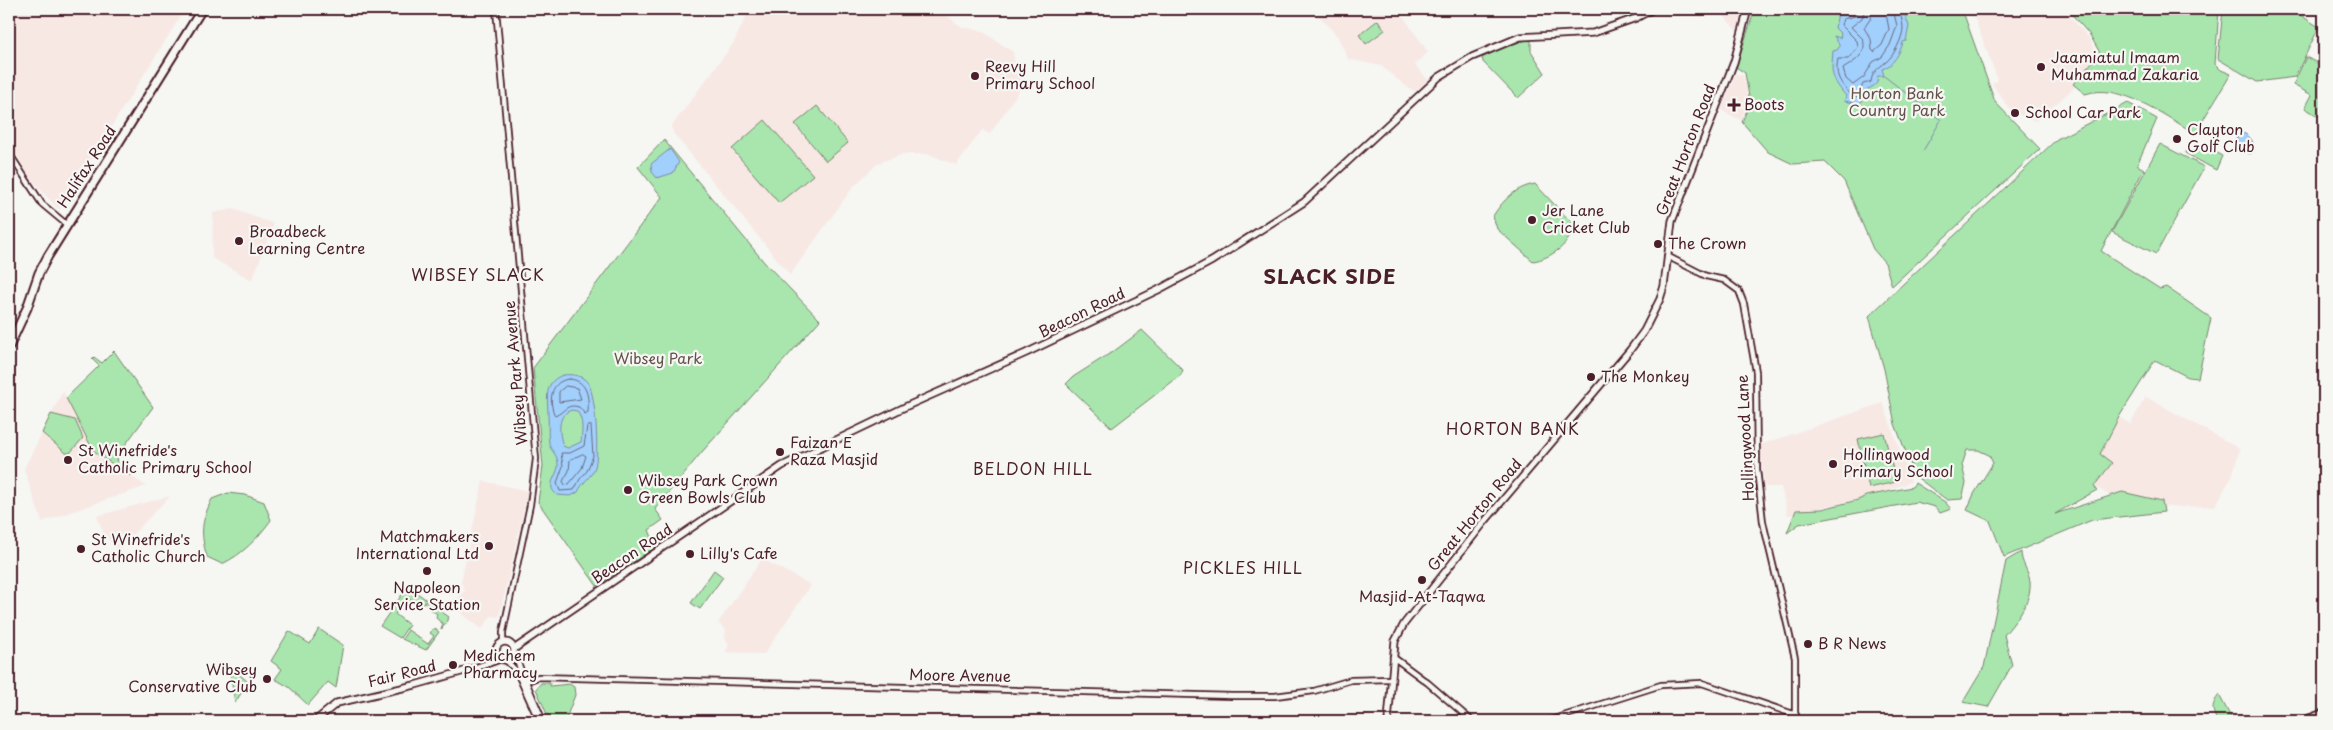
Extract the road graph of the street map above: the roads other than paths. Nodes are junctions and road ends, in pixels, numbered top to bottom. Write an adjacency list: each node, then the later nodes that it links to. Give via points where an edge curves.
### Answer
1 (202, 9): 6 (highway, Halifax Road)
2 (496, 9): 9 (street, Wibsey Park Avenue, via 536,459)
3 (1653, 9): 10 (main road, Beacon Road, via 1594,33 1520,37 1472,57 1439,77 1304,202 1212,261 1026,354 782,466)
4 (1748, 9): 7 (main road, Great Horton Road, via 1734,62 1672,221)
5 (9, 153): 6 (street, via 38,200)
6 (66, 224): 8 (highway, Halifax Road, via 39,272)
7 (1667, 256): 11 (main road, Great Horton Road, via 1660,299 1644,331 1418,605 1397,636); 16 (street, Hollingwood Lane, via 1706,276 1724,280 1739,291 1744,304 1756,372 1758,478 1763,522 1795,658)
8 (9, 347)
9 (503, 642): 10 (main road, via 509,643); 12 (main road, via 496,650)
10 (514, 651): 12 (main road, Beacon Road); 14 (street)
11 (1393, 657): 13 (main road, Great Horton Road); 21 (street)
12 (503, 660): 17 (main road, Fair Road, via 337,703); 18 (street, via 517,672)
13 (1391, 679): 14 (street, Moore Avenue, via 1351,680 1314,691 1258,696 538,677); 20 (main road, Great Horton Road)
14 (527, 681): 19 (street)
15 (2324, 712): 24 (street)
16 (1796, 715): 22 (street, via 1702,683 1678,683 1661,685); 23 (street, Hollingwood Lane)
17 (315, 721)
18 (539, 721)
19 (543, 721)
20 (1388, 721)
21 (1472, 721)
22 (1548, 721)
23 (1795, 721)
24 (2300, 721)

